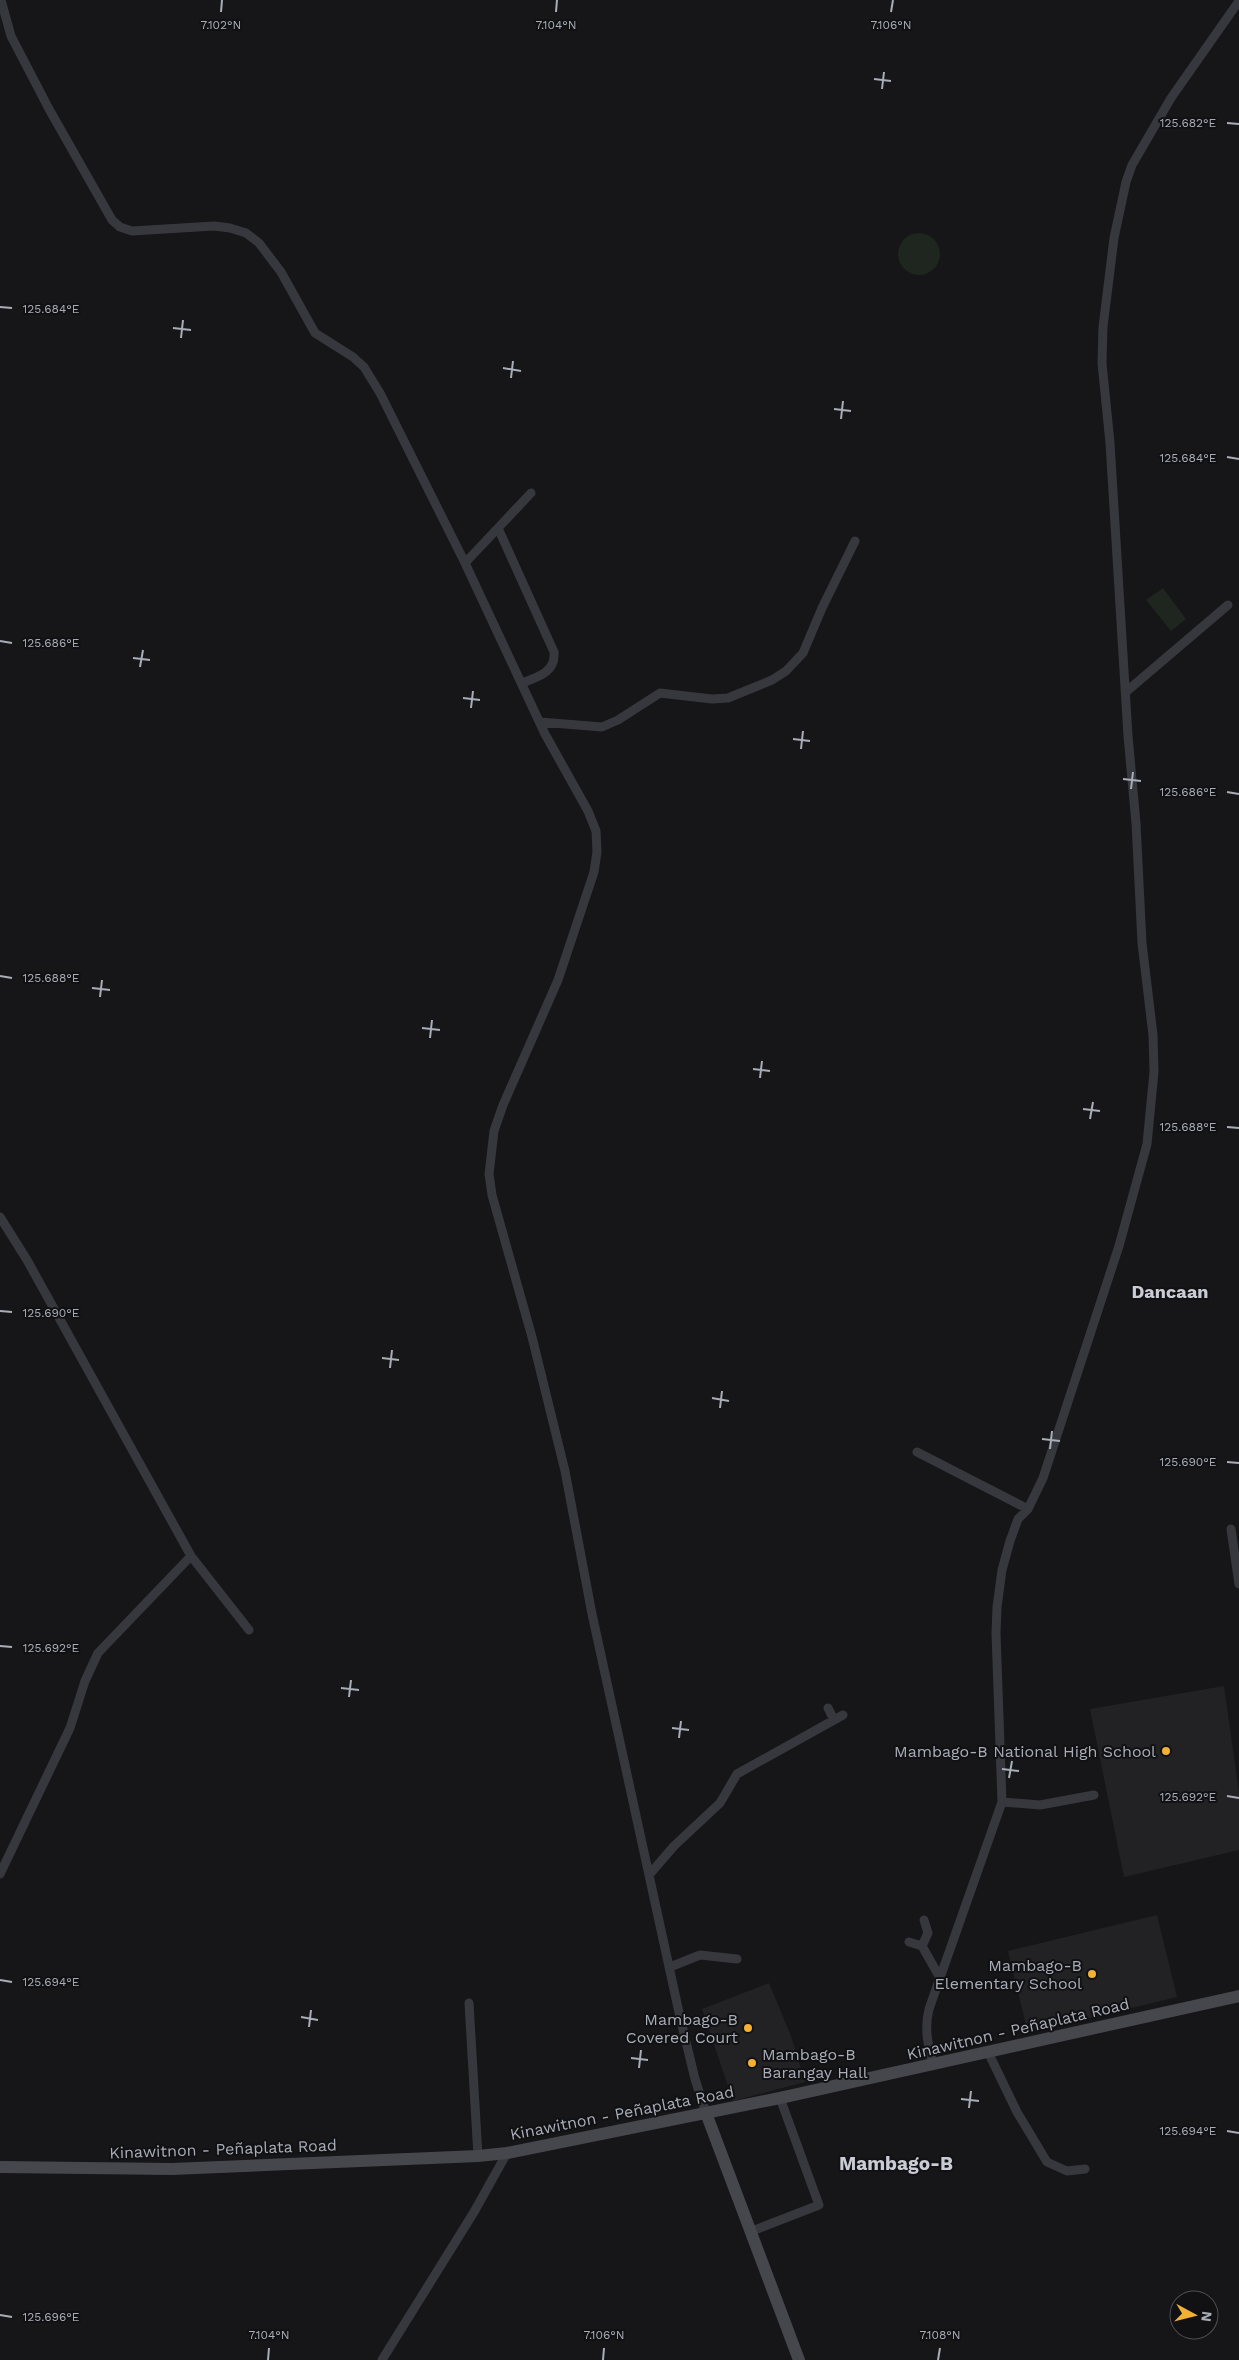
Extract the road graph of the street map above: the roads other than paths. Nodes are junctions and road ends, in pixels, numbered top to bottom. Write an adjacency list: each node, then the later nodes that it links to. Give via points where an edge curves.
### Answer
1 (1, 0): 6 (street, via 12,36 48,109 112,220 132,231 199,226 230,228 246,233 259,243 281,272 315,333 364,367)
2 (1239, 1): 9 (street, via 1171,98 1132,164 1114,238 1101,347)
3 (532, 493): 4 (street)
4 (498, 528): 6 (street); 8 (street, via 554,652 555,659 548,670)
5 (855, 541): 10 (street, via 803,653 772,680 728,698 660,693 602,727)
6 (465, 563): 8 (street)
7 (1228, 605): 9 (street)
8 (522, 684): 10 (street)
9 (1126, 690): 13 (street, via 1142,943 1153,1035 1153,1101 1147,1144 1119,1246 1043,1478)
10 (540, 722): 22 (street, via 588,811 596,831 597,852 594,872 558,980 494,1131 489,1174 565,1471 592,1614)
11 (0, 1217): 15 (street)
12 (917, 1452): 13 (street)
13 (1028, 1509): 20 (street, via 1018,1519 1010,1541 997,1607)
14 (1231, 1528): 16 (street)
15 (191, 1556): 17 (street); 21 (street, via 98,1653 70,1728)
16 (1239, 1584)
17 (249, 1630)
18 (828, 1708): 22 (street, via 839,1717 737,1774 720,1803)
19 (1094, 1795): 20 (street, via 1040,1805)
20 (1002, 1802): 28 (street, via 976,1882)
21 (0, 1874)
22 (649, 1874): 27 (street)
23 (924, 1920): 25 (street, via 928,1933)
24 (909, 1942): 25 (street)
25 (922, 1946): 28 (street)
26 (737, 1959): 27 (street, via 700,1955)
27 (670, 1967): 34 (street, via 695,2079)
28 (939, 1976): 32 (street, via 926,2021 926,2038)
29 (1239, 1996): 31 (street, Kinawitnon - Peñaplata Road)
30 (469, 2003): 36 (street)
31 (988, 2052): 32 (street, Kinawitnon - Peñaplata Road); 38 (street, via 1002,2085 1048,2162 1067,2171)
32 (933, 2064): 33 (street, Kinawitnon - Peñaplata Road)
33 (780, 2098): 34 (street, Kinawitnon - Peñaplata Road); 39 (street, via 819,2205)
34 (706, 2113): 35 (street, Kinawitnon - Peñaplata Road); 39 (street)
35 (507, 2153): 36 (street, Kinawitnon - Peñaplata Road); 40 (street)
36 (478, 2156): 37 (street, Kinawitnon - Peñaplata Road, via 172,2168)
37 (0, 2167)
38 (1086, 2169)
39 (752, 2231): 41 (street)
40 (382, 2360)
41 (799, 2360)

